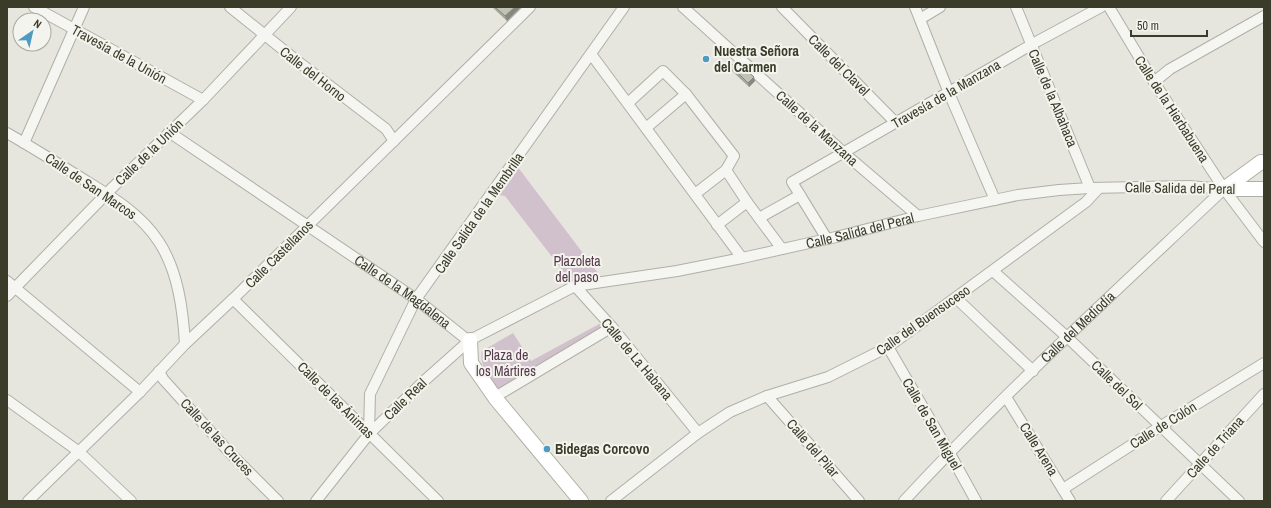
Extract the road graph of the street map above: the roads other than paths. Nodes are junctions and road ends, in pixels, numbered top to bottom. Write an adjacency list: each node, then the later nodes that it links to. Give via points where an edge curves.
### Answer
1 (34, 7): 16 (street, Travesía de la Unión)
2 (84, 7): 16 (street)
3 (230, 7): 17 (street, Calle del Horno)
4 (291, 7): 17 (street, Calle de la Unión)
5 (530, 7): 29 (street, Calle Castellanos)
6 (624, 7): 19 (street, Calle Salida de la Membrilla)
7 (683, 7): 31 (street, Calle de la Manzana)
8 (782, 7): 25 (street, Calle del Clavel)
9 (915, 7): 15 (street)
10 (940, 7): 15 (street)
11 (1016, 7): 18 (street, Calle de la Albahaca)
12 (1101, 7): 18 (street, Travesía de la Manzana)
13 (1109, 7): 20 (street, Calle de la Hierbabuena)
14 (1264, 16): 20 (street, via 1170,69)
15 (920, 19): 21 (street)
16 (74, 30): 23 (street, Travesía de la Unión); 30 (street)
17 (265, 35): 23 (street, Calle de la Unión); 29 (street, Calle del Horno, via 386,129)
18 (1031, 46): 21 (street, Travesía de la Manzana); 34 (street, Calle de la Albahaca)
19 (591, 54): 24 (street); 56 (street, Calle Salida de la Membrilla)
20 (1154, 82): 35 (street, Calle de la Hierbabuena)
21 (949, 92): 25 (street, Travesía de la Manzana); 40 (street)
22 (686, 94): 24 (street, via 663,71); 26 (street); 33 (street, via 734,156)
23 (203, 100): 27 (street, Calle de la Unión)
24 (628, 104): 26 (street)
25 (896, 122): 31 (street, Travesía de la Manzana)
26 (646, 128): 38 (street)
27 (169, 132): 37 (street, Calle de la Unión); 45 (street, Calle de la Magdalena)
28 (7, 133): 30 (street, Calle de San Marcos)
29 (394, 141): 45 (street, Calle Castellanos)
30 (24, 143): 37 (street, Calle de San Marcos)
31 (844, 153): 39 (street, Travesía de la Manzana, via 792,182); 42 (street, Calle de la Manzana)
32 (1263, 159): 35 (street, Calle del Mediodía); 36 (street, via 1257,167)
33 (726, 170): 38 (street); 41 (street)
34 (1095, 188): 35 (street, Calle Salida del Peral, via 1189,186); 40 (street, Calle Salida del Peral, via 1024,194); 50 (street, Calle del Buensuceso, via 1086,202)
35 (1224, 189): 36 (street, Calle Salida del Peral); 47 (street, Calle de la Hierbabuena); 58 (street, Calle del Mediodía)
36 (1263, 190)
37 (106, 193): 51 (street, Calle de la Unión); 60 (street, Calle de San Marcos, via 133,212 149,228 170,264 177,286)
38 (695, 194): 44 (street)
39 (800, 195): 43 (street); 46 (street)
40 (995, 200): 42 (street, Calle Salida del Peral)
41 (747, 202): 43 (street); 44 (street)
42 (918, 216): 46 (street, Calle Salida del Peral)
43 (759, 218): 48 (street)
44 (717, 225): 49 (street)
45 (307, 226): 55 (street, Calle Castellanos); 56 (street, Calle de la Magdalena)
46 (827, 239): 48 (street, Calle Salida del Peral)
47 (1264, 242)
48 (782, 249): 49 (street, Calle Salida del Peral)
49 (742, 258): 52 (street, Calle Salida del Peral, via 677,271)
50 (993, 271): 54 (street, Calle del Buensuceso); 58 (street, Calle del Sol)
51 (11, 284): 53 (street, Calle de la Unión); 65 (street)
52 (576, 286): 57 (street, Calle de La Habana); 59 (street, Calle Salida del Peral)
53 (7, 296)
54 (956, 298): 61 (street, Calle del Buensuceso); 64 (street)
55 (233, 299): 60 (street, Calle Castellanos); 73 (street, Calle de las Ánimas)
56 (416, 299): 59 (street, Calle de la Magdalena); 73 (street, Calle Salida de la Membrilla, via 370,394)
57 (612, 327): 68 (street); 72 (street, Calle de La Habana)
58 (1067, 337): 64 (street, Calle del Mediodía); 71 (street, Calle del Sol)
59 (470, 340): 68 (street, via 471,363); 73 (street, Calle Real)
60 (185, 344): 63 (street, Calle Castellanos)
61 (888, 347): 67 (street, Calle del Buensuceso, via 828,377); 75 (street, Calle de San Miguel)
62 (1264, 363): 71 (street, Calle de Colón)
63 (159, 371): 65 (street, Calle Castellanos); 80 (street, Calle de las Cruces, via 163,379 230,453)
64 (1033, 371): 69 (street, Calle del Mediodía)
65 (140, 392): 74 (street, Calle Castellanos)
66 (1264, 394): 76 (street, Calle de Triana)
67 (767, 396): 72 (street, Calle del Buensuceso, via 730,412); 85 (street, Calle del Pilar)
68 (495, 397): 83 (street)
69 (1006, 397): 75 (street, Calle del Mediodía); 77 (street, Calle Arena)
70 (7, 400): 74 (street)
71 (1161, 426): 76 (street, Calle del Sol); 77 (street, Calle de Colón)
72 (698, 432): 84 (street, Calle del Buensuceso)
73 (369, 434): 81 (street, Calle Real); 82 (street, Calle de las Ánimas)
74 (78, 451): 78 (street, Calle Castellanos); 79 (street)
75 (949, 452): 86 (street, Calle del Mediodía); 87 (street, Calle de San Miguel)
76 (1200, 464): 89 (street, Calle de Triana); 90 (street, Calle del Sol)
77 (1063, 489): 88 (street, Calle Arena)
78 (28, 501)
79 (131, 501)
80 (278, 501)
81 (316, 501)
82 (438, 501)
83 (581, 501)
84 (612, 501)
85 (859, 501)
86 (904, 501)
87 (976, 501)
88 (1070, 501)
89 (1166, 501)
90 (1239, 501)

